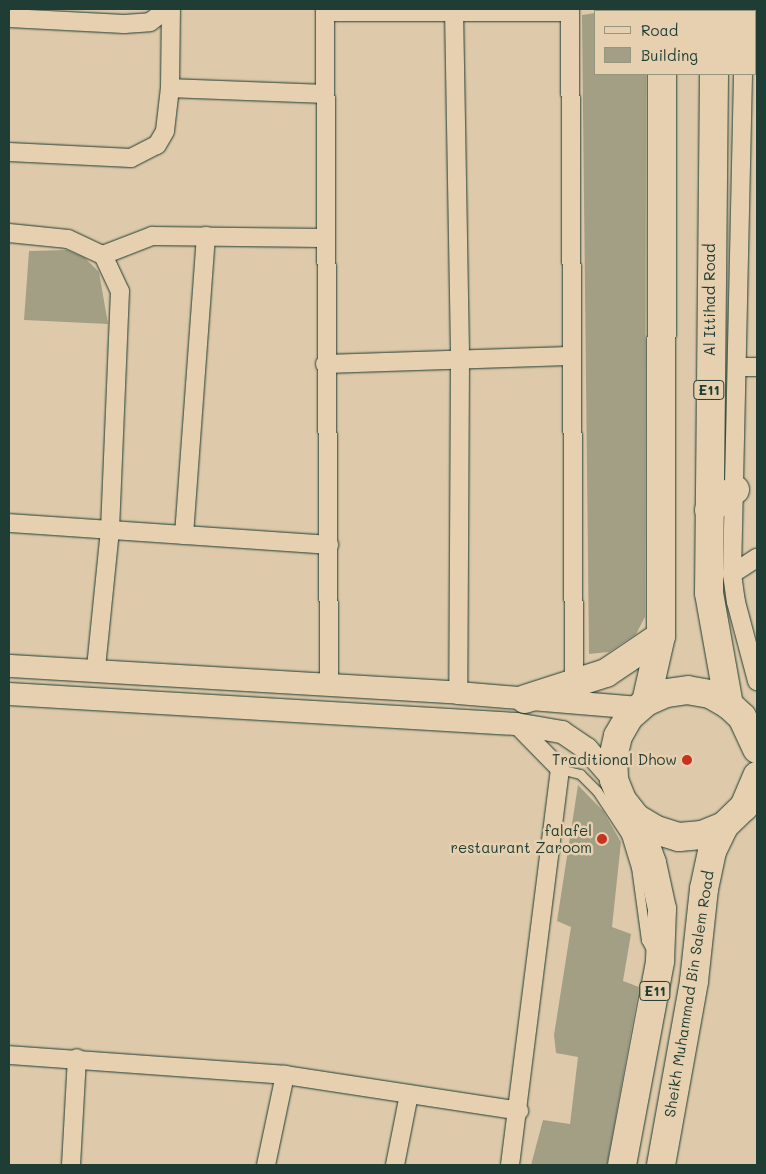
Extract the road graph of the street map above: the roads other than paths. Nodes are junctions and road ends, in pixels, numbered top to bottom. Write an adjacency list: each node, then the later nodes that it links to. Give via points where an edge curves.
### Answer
1 (169, 9): 5 (street, via 150,22); 10 (street)
2 (325, 10): 4 (street); 11 (street)
3 (570, 10): 4 (street); 17 (street)
4 (454, 11): 18 (street)
5 (63, 14): 6 (street)
6 (9, 18)
7 (662, 75): 30 (main road)
8 (714, 75): 23 (main road, Al Ittihad Road / E11)
9 (743, 75): 20 (street)
10 (170, 88): 11 (street); 12 (street, via 165,131 157,145 131,158)
11 (324, 94): 15 (street)
12 (9, 152)
13 (9, 233): 16 (street, via 68,239)
14 (206, 236): 15 (street); 16 (street, via 143,238); 26 (street)
15 (324, 238): 19 (street)
16 (103, 255): 25 (street, via 120,291)
17 (569, 356): 18 (street); 35 (street)
18 (460, 360): 19 (street); 36 (street)
19 (324, 364): 27 (street)
20 (738, 367): 21 (street); 22 (street)
21 (757, 367)
22 (735, 490): 23 (main road); 29 (street)
23 (709, 510): 40 (main road, Al Ittihad Road / E11, via 709,593)
24 (9, 523): 25 (street)
25 (110, 530): 26 (street); 32 (street)
26 (184, 534): 27 (street)
27 (329, 545): 34 (street)
28 (757, 558): 29 (street)
29 (732, 574): 33 (street, via 736,602)
30 (661, 636): 35 (main road, via 606,674); 39 (main road)
31 (9, 666): 32 (street)
32 (96, 669): 34 (street)
33 (757, 680)
34 (329, 686): 36 (street)
35 (574, 686): 38 (main road)
36 (458, 693): 38 (street)
37 (9, 694): 41 (street)
38 (526, 699): 39 (street)
39 (642, 705): 40 (main road, via 666,693 688,690 710,694); 45 (main road, via 618,736 613,758)
40 (729, 705): 42 (main road, via 752,733)
41 (516, 724): 43 (street); 45 (street, via 562,732 587,749)
42 (757, 749)
43 (560, 769): 49 (lane, via 580,774 597,791 626,835 636,867 646,940); 54 (street)
44 (757, 776): 46 (main road)
45 (614, 780): 47 (main road, via 622,800)
46 (751, 806): 48 (main road)
47 (636, 818): 48 (main road, via 656,830 679,837 702,835); 49 (main road, E11, via 652,863 662,909)
48 (724, 826): 60 (main road, Sheikh Muhammad Bin Salem Road / E11, via 712,852 704,889 694,981)
49 (660, 961): 59 (main road, E11)
50 (9, 1056): 51 (street)
51 (77, 1058): 52 (street); 55 (street)
52 (285, 1075): 53 (street); 56 (street)
53 (409, 1094): 54 (street); 57 (street)
54 (519, 1111): 58 (street)
55 (71, 1165)
56 (266, 1165)
57 (395, 1165)
58 (510, 1165)
59 (622, 1165)
60 (661, 1165)

